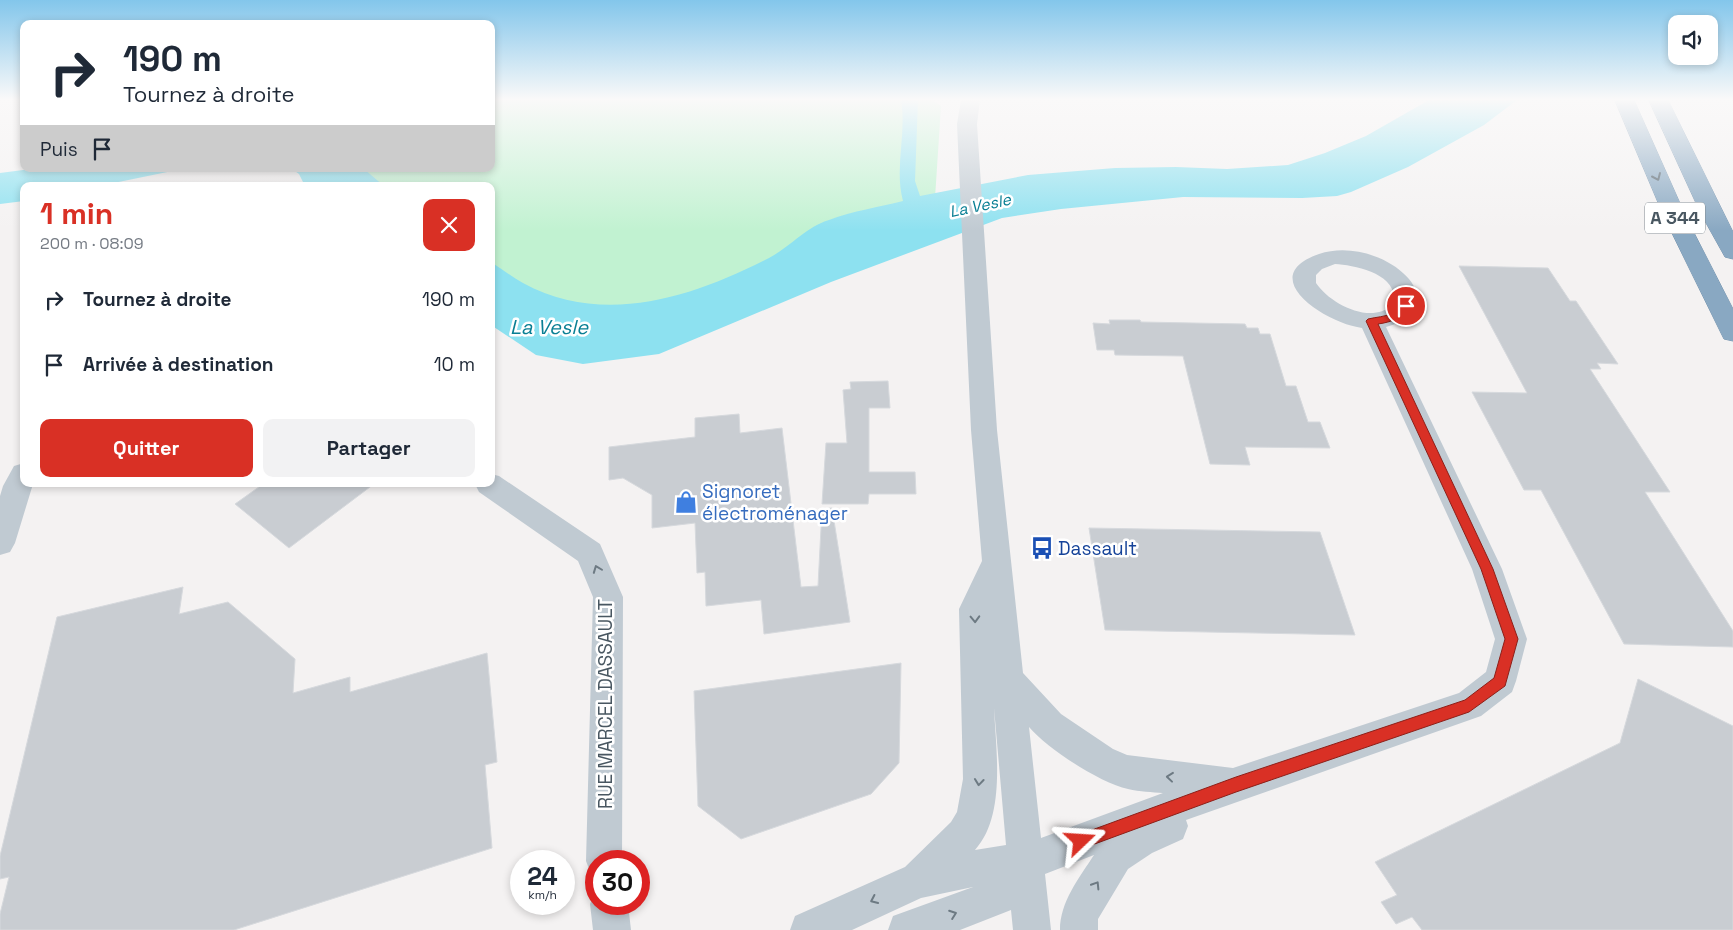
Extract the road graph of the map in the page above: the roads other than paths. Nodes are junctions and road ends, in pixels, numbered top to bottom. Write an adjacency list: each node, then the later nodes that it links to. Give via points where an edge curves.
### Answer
1 (967, 143): 10 (street, via 984,430)
2 (1643, 143): 6 (highway, A 344, one-way to 6, via 1676,219)
3 (1679, 143): 4 (highway, A 344)
4 (1733, 252)
5 (1371, 321): 12 (street, via 1487,569 1511,639 1500,681 1469,705)
6 (1733, 332)
7 (20, 481): 9 (street)
8 (493, 487): 13 (street, RUE MARCEL DASSAULT, one-way to 8, via 608,596 590,553)
9 (0, 543)
10 (998, 558): 11 (street); 15 (street, one-way to 15, via 974,609 980,779 974,816 964,835)
11 (1009, 680): 12 (street, one-way to 11, via 1127,772 1101,761 1049,725); 14 (street)
12 (1236, 784): 14 (street); 21 (street, one-way to 12, via 1079,916 1115,856 1139,840 1197,814)
13 (604, 850)
14 (1027, 862): 15 (street, via 997,864); 19 (street, one-way to 14, via 996,898 1010,888); 20 (street)
15 (918, 880): 18 (street, one-way to 18)
16 (610, 915): 17 (street)
17 (612, 930)
18 (809, 930)
19 (907, 930)
20 (1032, 930)
21 (1079, 930)

